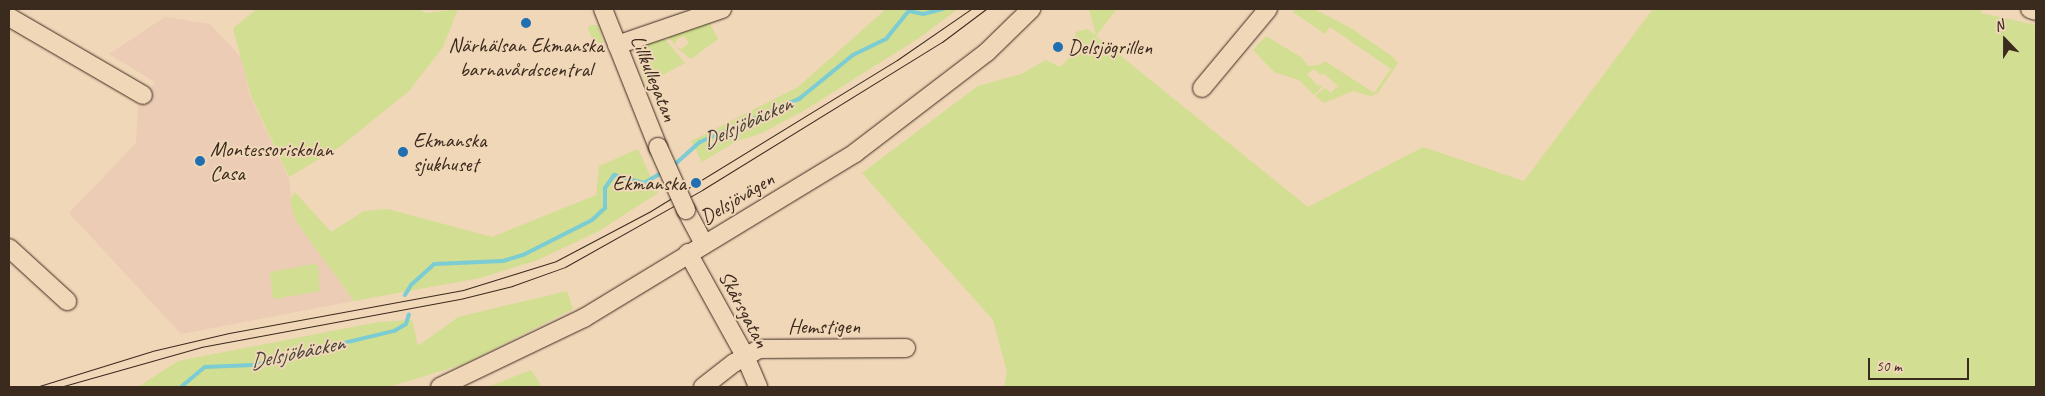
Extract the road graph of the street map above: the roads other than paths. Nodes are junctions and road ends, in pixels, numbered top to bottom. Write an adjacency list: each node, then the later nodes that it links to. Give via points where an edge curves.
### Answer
1 (603, 9): 8 (street, Lillkullegatan)
2 (722, 9): 8 (street)
3 (1031, 9): 11 (street, Delsjövägen, via 987,52 855,152)
4 (1268, 9): 9 (street)
5 (2030, 9): 6 (street)
6 (2036, 11)
7 (9, 17): 10 (street)
8 (617, 45): 11 (street, Lillkullegatan, bridge, via 658,147)
9 (1202, 88)
10 (143, 95)
11 (704, 244): 13 (street, Delsjövägen)
12 (9, 248): 14 (street)
13 (688, 253): 16 (street, Skårsgatan); 17 (street, Delsjövägen, via 584,318)
14 (66, 301)
15 (906, 348): 16 (street, Hemstigen, via 764,348)
16 (745, 356): 18 (street, Hemstigen); 19 (street, Skårsgatan)
17 (440, 387)
18 (703, 387)
19 (758, 387)

